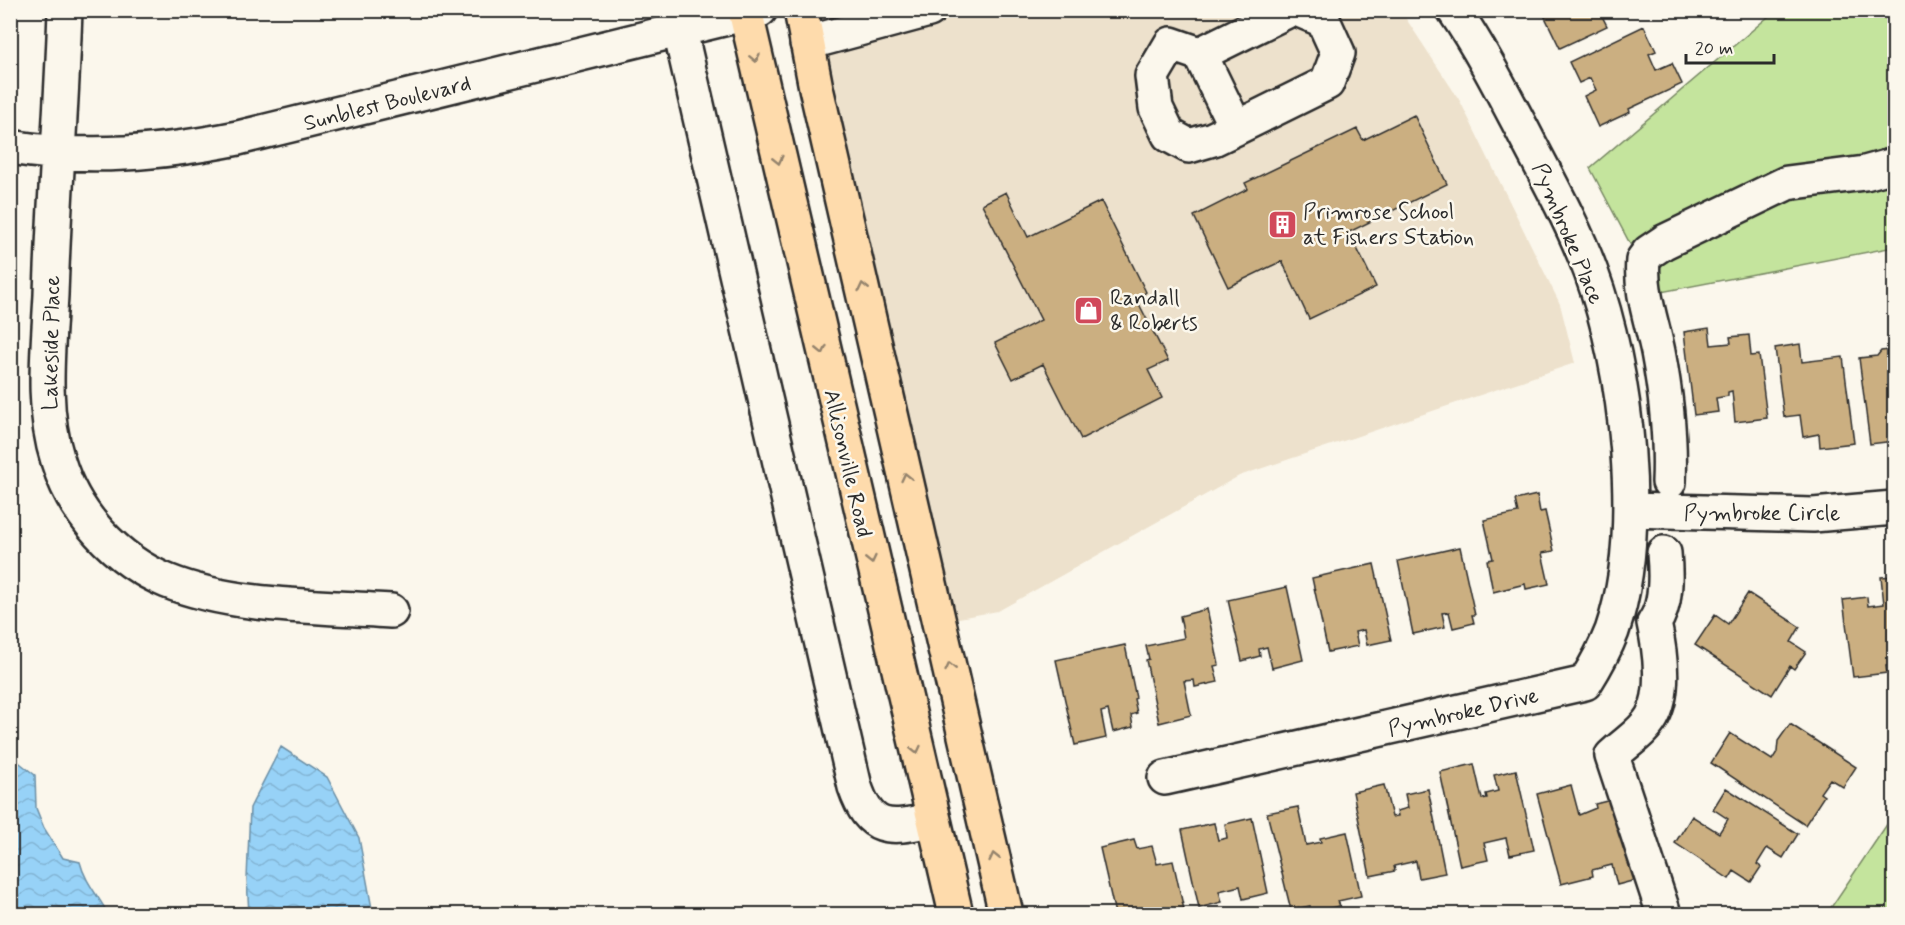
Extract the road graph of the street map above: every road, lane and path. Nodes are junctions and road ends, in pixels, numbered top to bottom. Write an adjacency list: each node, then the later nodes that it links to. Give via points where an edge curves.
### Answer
1 (65, 10): 13 (street, Lakeside Place)
2 (801, 10): 9 (main road)
3 (929, 10): 9 (street)
4 (1289, 10): 10 (street)
5 (1299, 10): 11 (street, via 1323,20 1338,53 1327,83)
6 (1454, 10): 17 (street, Pymbroke Place, via 1487,63 1554,191 1591,272 1610,333)
7 (750, 12): 8 (street, Sunblest Boulevard); 21 (main road, Allisonville Road, one-way to 21)
8 (680, 30): 13 (street, Sunblest Boulevard, via 238,138 141,154); 21 (street, via 855,787 867,813 882,824 898,826)
9 (807, 43): 23 (main road, one-way to 9)
10 (1200, 54): 11 (street); 11 (street, via 1171,44 1152,76 1156,108 1169,135 1189,146)
11 (1236, 128)
12 (10, 147): 13 (street, Sunblest Boulevard)
13 (56, 154): 19 (street, Lakeside Place, via 46,401 58,462 81,511 124,556 146,571 184,587 230,598)
14 (1894, 165): 15 (street, via 1865,173 1787,183 1664,242 1643,260 1646,299 1665,398)
15 (1669, 482)
16 (1894, 508): 17 (street, Pymbroke Circle, via 1813,515)
17 (1630, 510): 20 (street, Pymbroke Drive, via 1621,596 1612,631 1585,683)
18 (1664, 553): 24 (street, via 1661,613 1654,623 1659,649 1659,695 1653,716 1636,737 1612,756)
19 (391, 611)
20 (1165, 778)
21 (933, 820): 22 (main road, Allisonville Road)
22 (956, 915)
23 (1006, 915)
24 (1664, 915)

